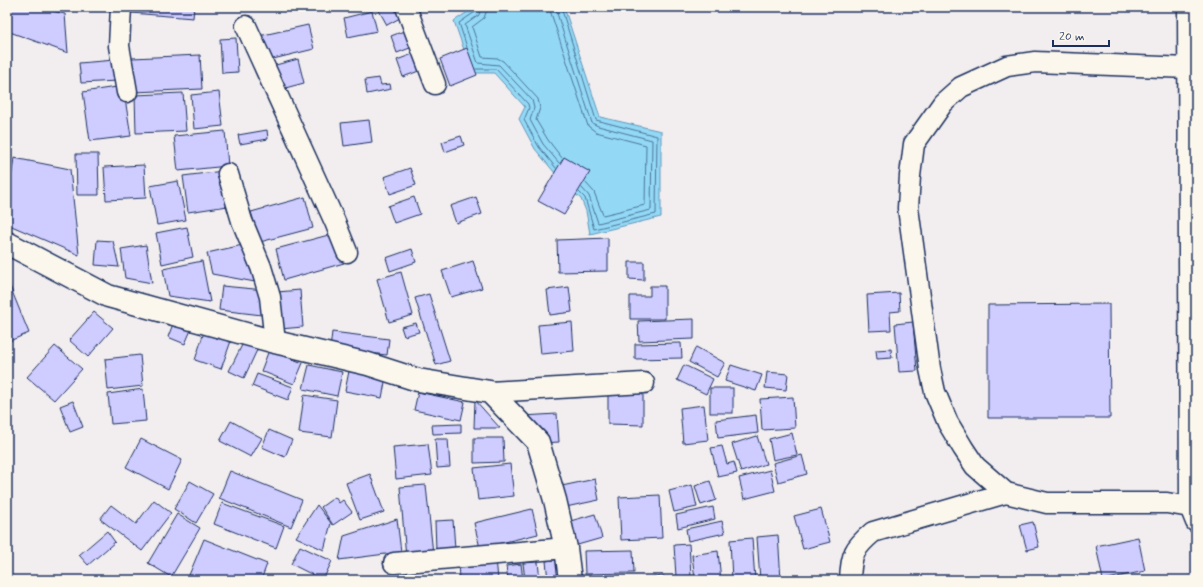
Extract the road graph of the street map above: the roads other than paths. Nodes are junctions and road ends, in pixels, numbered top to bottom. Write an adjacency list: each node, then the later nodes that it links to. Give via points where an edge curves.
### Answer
1 (121, 7): 7 (street, via 119,46)
2 (406, 7): 6 (street)
3 (1188, 7): 5 (street)
4 (246, 26): 10 (street)
5 (1188, 68): 14 (street, via 1035,62 1007,66 961,87 944,103 914,144 908,208 935,392 948,423 975,466); 15 (street)
6 (435, 84)
7 (127, 92)
8 (228, 174): 11 (street, via 270,297)
9 (7, 243): 11 (street, via 108,296)
10 (347, 252)
11 (275, 342): 13 (street, via 368,364 418,380)
12 (644, 383): 13 (street)
13 (490, 392): 16 (street, via 538,442)
14 (1006, 493): 15 (street, via 1047,504 1167,503); 19 (street, via 873,532 857,546 851,565)
15 (1193, 514)
16 (566, 548): 17 (street); 18 (street)
17 (394, 563)
18 (570, 580)
19 (850, 580)

